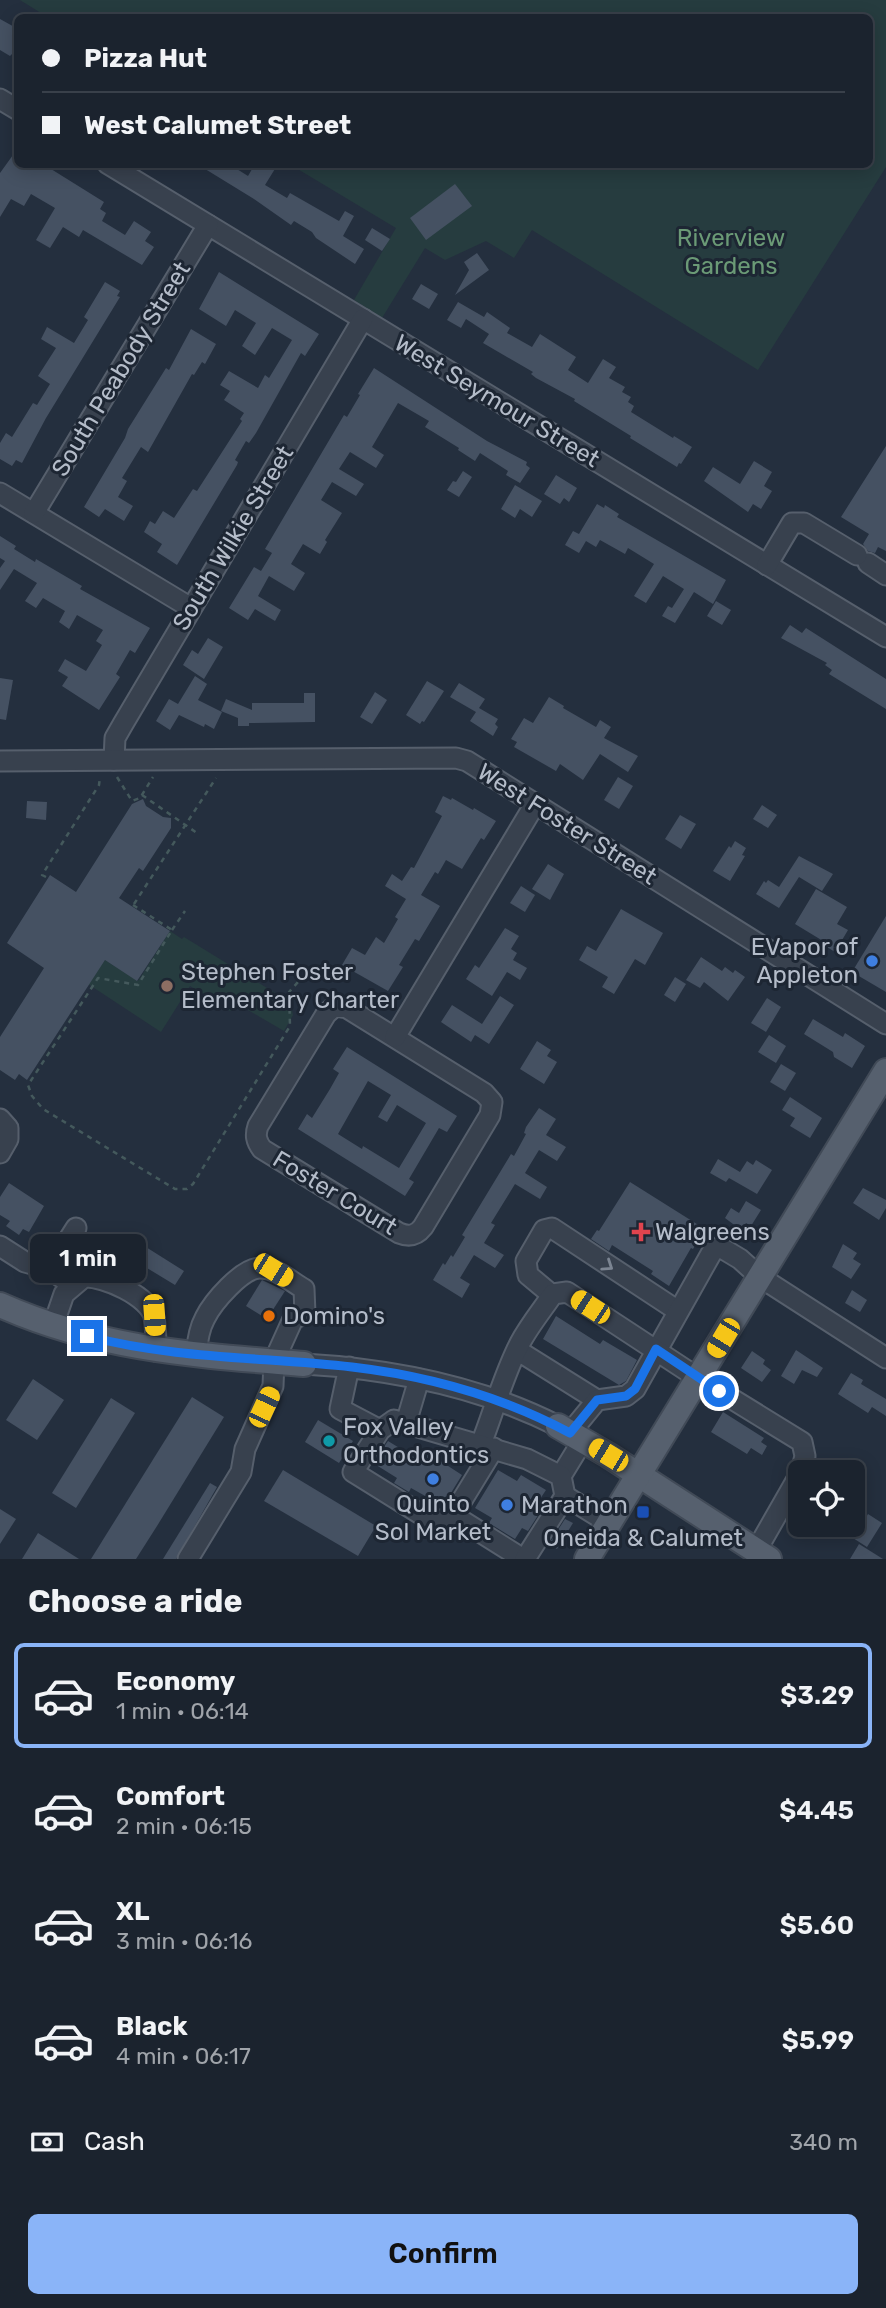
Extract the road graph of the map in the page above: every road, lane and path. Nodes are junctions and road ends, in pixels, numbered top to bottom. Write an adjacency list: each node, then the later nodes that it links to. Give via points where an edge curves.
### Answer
1 (115, 168): 2 (street, West Seymour Street)
2 (208, 225): 3 (street, West Seymour Street); 5 (street, South Peabody Street)
3 (363, 319): 6 (street, West Seymour Street); 8 (street, South Wilkie Street)
4 (0, 493): 5 (street)
5 (34, 513): 8 (street)
6 (767, 565): 7 (street, via 792,523 804,523); 9 (street, West Seymour Street)
7 (886, 575)
8 (191, 608): 11 (street, South Wilkie Street, via 115,738)
9 (883, 629)
10 (0, 761): 11 (street, West Foster Street)
11 (116, 769): 15 (path, via 132,800); 16 (street, West Foster Street, via 456,758)
12 (100, 777): 21 (path, via 42,875)
13 (153, 777): 15 (path)
14 (216, 778): 19 (path)
15 (142, 795): 17 (path)
16 (536, 804): 25 (street, West Foster Street); 26 (street)
17 (180, 821): 18 (path); 19 (path)
18 (171, 823)
19 (185, 824): 20 (path); 23 (path, via 133,906)
20 (197, 833)
21 (46, 877)
22 (185, 911): 23 (path)
23 (172, 930): 24 (path, via 138,985 99,978 28,1085 43,1109 174,1189 193,1184 290,1026 289,992)
24 (299, 981)
25 (886, 1024)
26 (395, 1037): 26 (street, Foster Court, via 492,1102 490,1115 423,1227 412,1236 399,1233 262,1149 256,1138 258,1126 330,1009 347,1008)
27 (886, 1070): 33 (main road)
28 (0, 1119): 29 (street, via 8,1128)
29 (0, 1153)
30 (76, 1228): 32 (street)
31 (0, 1246): 32 (street, via 26,1262)
32 (50, 1269): 34 (street)
33 (760, 1277): 37 (street, via 720,1247 712,1252); 43 (street); 48 (main road)
34 (72, 1285): 38 (street); 41 (street, via 95,1276 146,1304 154,1315)
35 (552, 1295): 37 (street, one-way to 37, via 528,1275 526,1261 544,1230 552,1228); 39 (street, via 567,1292); 40 (street)
36 (0, 1305): 38 (main road)
37 (678, 1311): 39 (street)
38 (52, 1326): 41 (main road)
39 (656, 1349): 48 (street); 50 (street, via 635,1389 626,1396)
40 (517, 1350): 49 (street); 50 (street)
41 (156, 1351): 42 (main road)
42 (196, 1355): 44 (main road); 44 (street, via 205,1318 220,1296 257,1268 273,1270 304,1289 305,1314 293,1319)
43 (886, 1357)
44 (274, 1362): 45 (main road); 63 (street, via 274,1386 245,1449 241,1472)
45 (304, 1364): 46 (street)
46 (349, 1367): 47 (street); 52 (street, via 340,1409)
47 (419, 1378): 49 (street); 51 (street)
48 (698, 1378): 55 (street, via 802,1442); 56 (main road)
49 (498, 1400): 53 (street); 54 (street)
50 (597, 1400): 53 (street)
51 (406, 1423): 52 (street, via 394,1419); 54 (street)
52 (380, 1430): 60 (street, via 353,1472 435,1523)
53 (570, 1433): 56 (main road); 57 (street)
54 (487, 1446): 57 (street); 60 (street)
55 (804, 1460)
56 (639, 1475): 61 (main road); 62 (main road)
57 (561, 1476): 59 (street)
58 (788, 1494): 62 (street)
59 (565, 1496): 61 (street); 64 (street)
60 (453, 1515): 64 (street)
61 (609, 1523): 65 (main road)
62 (754, 1554)
63 (188, 1559)
64 (524, 1559)
65 (587, 1559)

